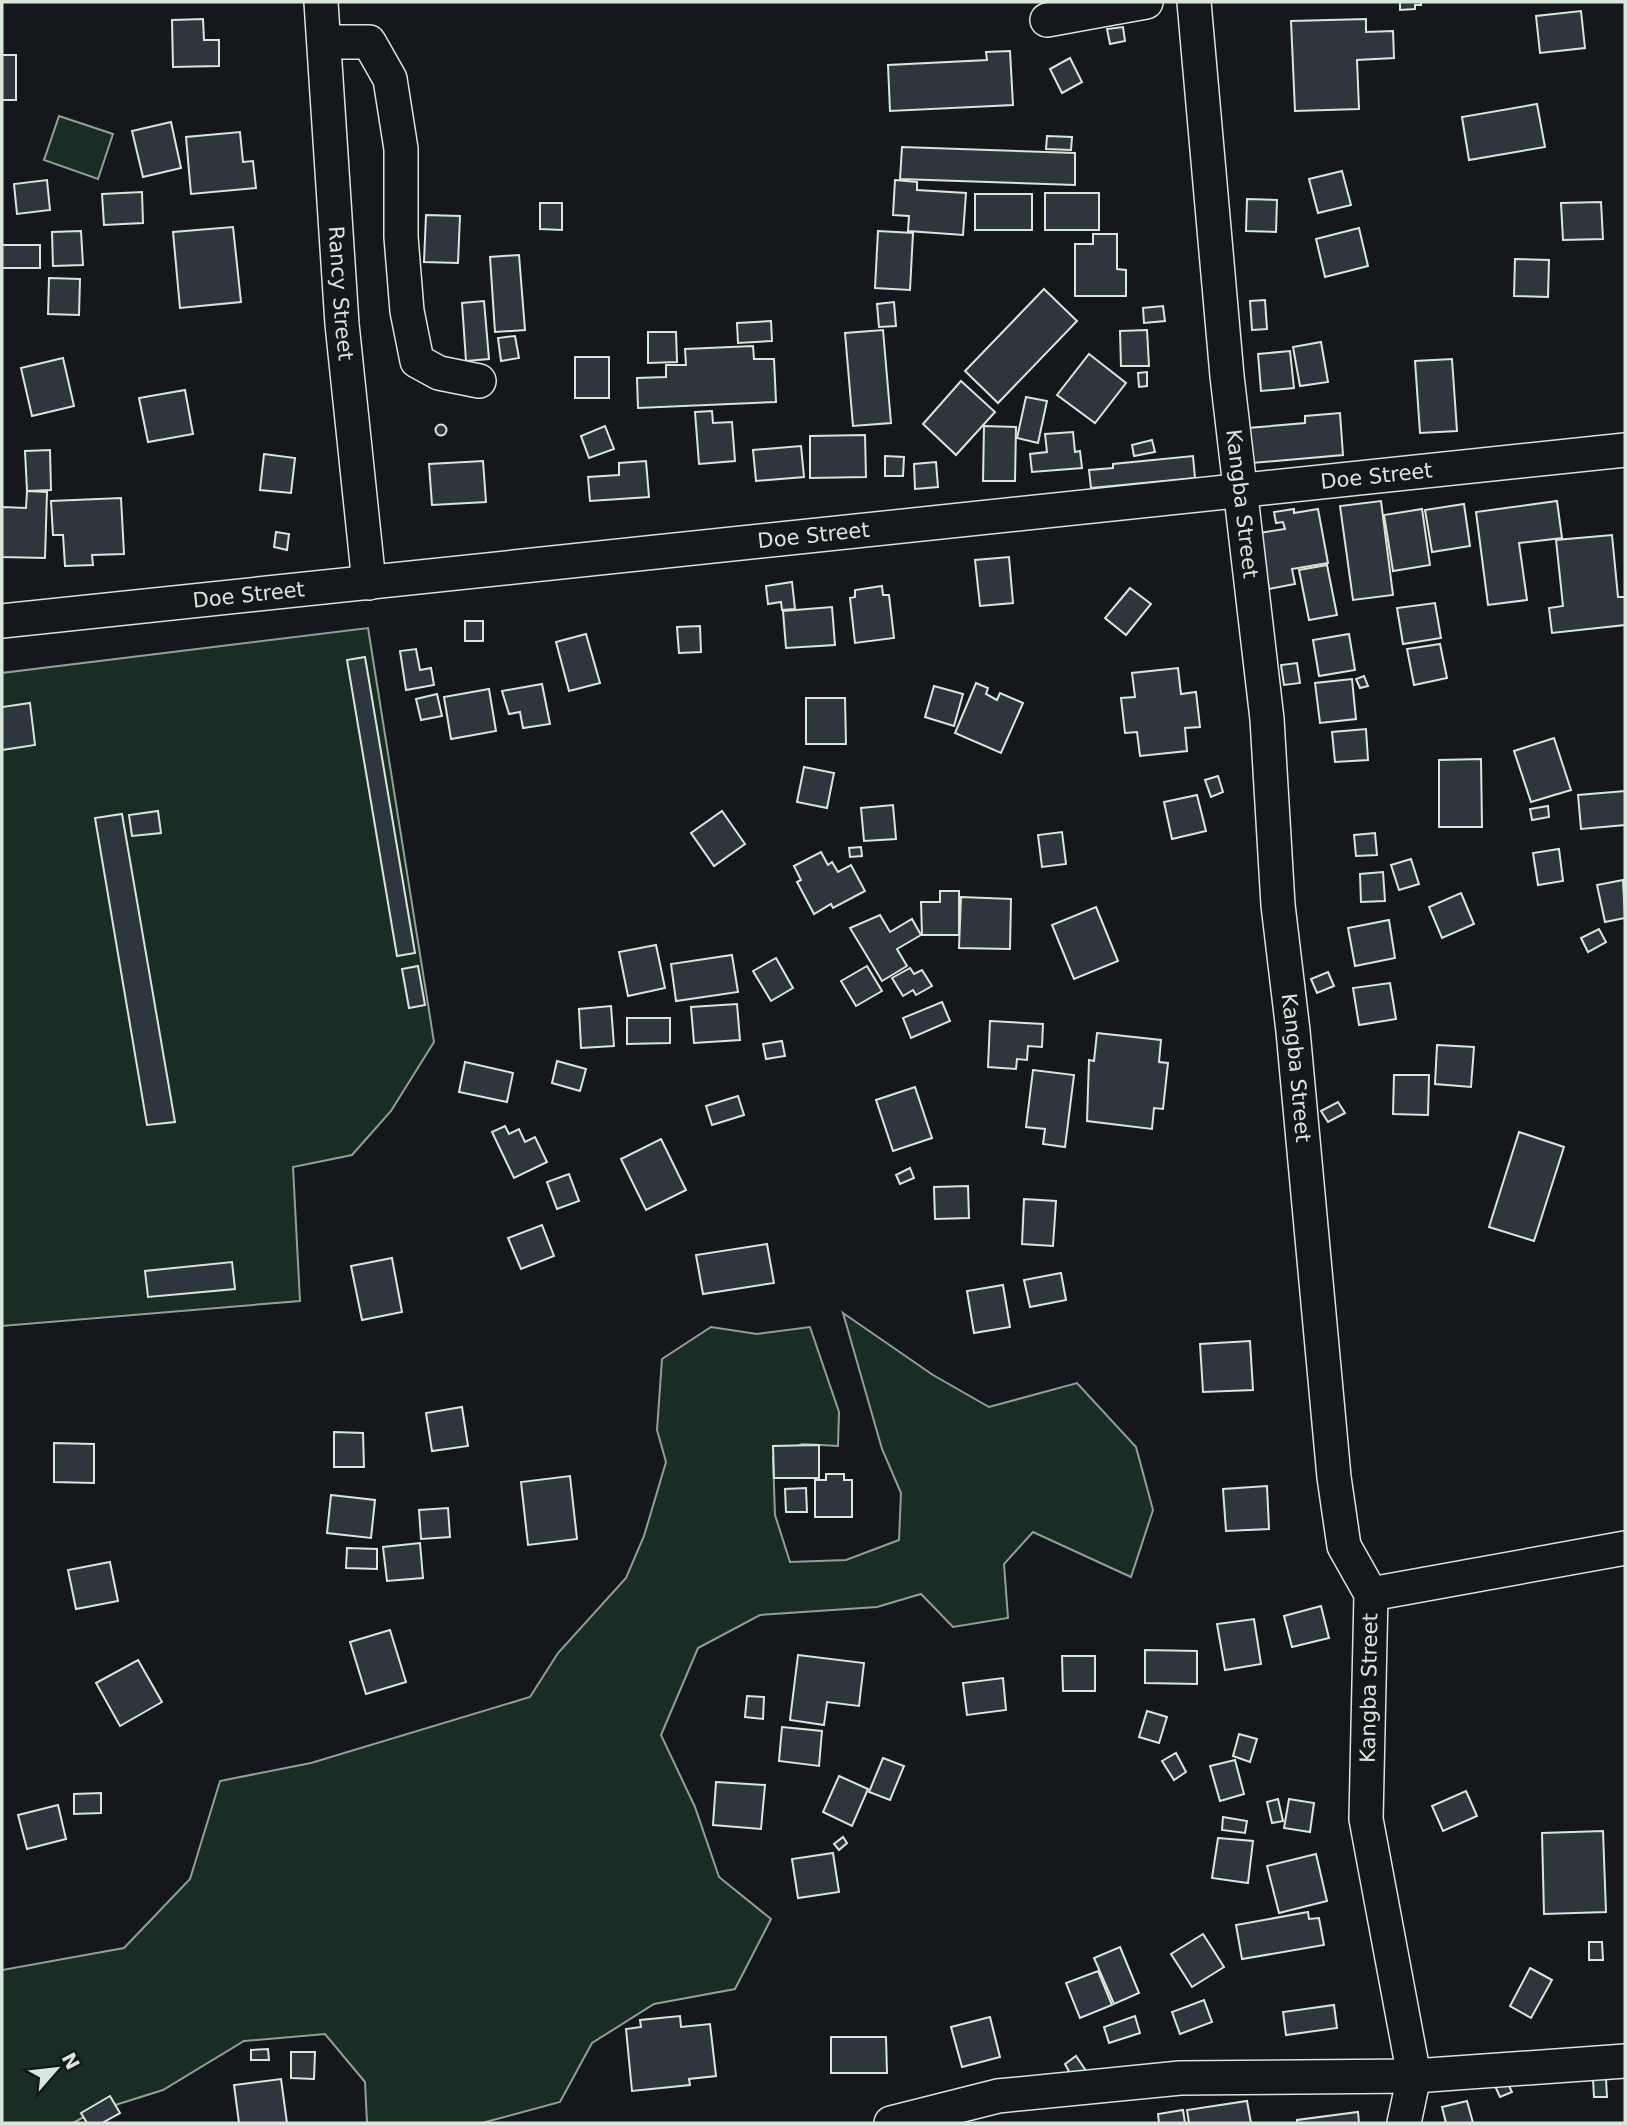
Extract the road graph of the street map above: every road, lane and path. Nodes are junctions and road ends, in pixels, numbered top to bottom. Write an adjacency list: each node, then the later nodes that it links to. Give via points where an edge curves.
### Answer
1 (321, 2): 5 (street, Rancy Street)
2 (1146, 2): 4 (street)
3 (1194, 2): 8 (street, Kangba Street)
4 (1047, 20)
5 (325, 42): 6 (street, via 369,42 390,79 401,149 407,311 417,361 439,373); 9 (street, Rancy Street, via 342,324)
6 (479, 381)
7 (1625, 450): 8 (street, Doe Street)
8 (1240, 490): 9 (street, Doe Street); 12 (street, Kangba Street, via 1267,719 1278,905 1334,1477 1344,1546)
9 (369, 583): 10 (street, Doe Street)
10 (2, 621)
11 (1625, 1548): 12 (street)
12 (1371, 1594): 14 (street, Kangba Street, via 1366,1819)
13 (1625, 2061): 14 (street)
14 (1414, 2076): 15 (street, via 1180,2078 998,2095); 16 (street, Kangba Street)
15 (891, 2123)
16 (1404, 2123)

